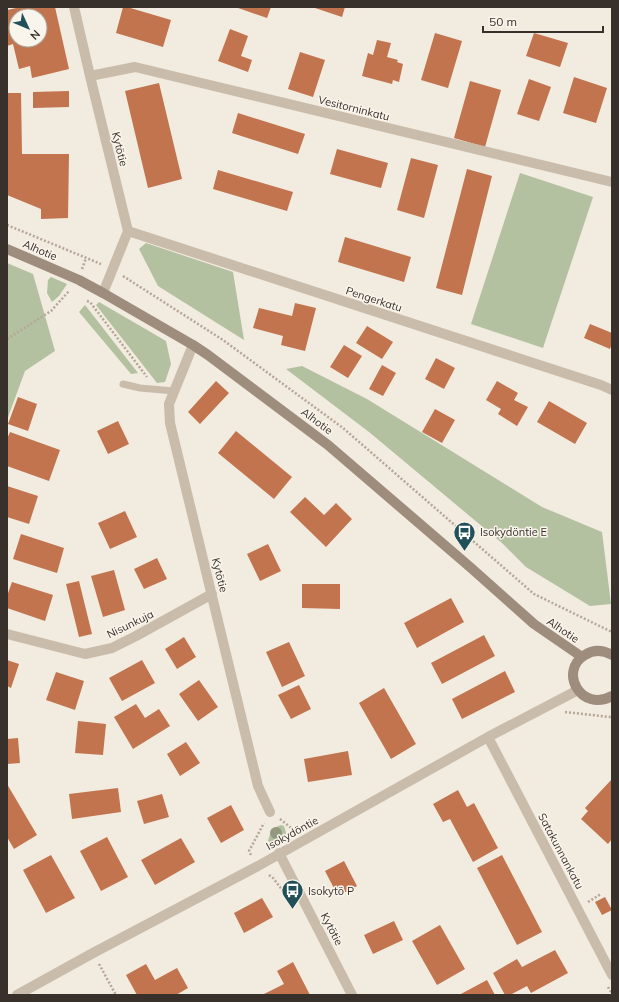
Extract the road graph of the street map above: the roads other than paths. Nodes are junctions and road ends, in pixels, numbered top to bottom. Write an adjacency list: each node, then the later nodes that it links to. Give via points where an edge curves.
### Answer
1 (74, 7): 2 (street, Kytötie)
2 (90, 76): 3 (street, Vesitorninkatu, via 135,67); 4 (street, Kytötie)
3 (612, 182)
4 (128, 231): 6 (street); 9 (street, Pengerkatu)
5 (7, 249): 6 (street, Alhotie)
6 (103, 293): 7 (street, Alhotie)
7 (193, 345): 10 (street, Kytötie); 14 (street, Alhotie, via 328,445 534,624)
8 (123, 384): 10 (lane)
9 (612, 390)
10 (174, 391): 11 (street, Kytötie, via 169,404 170,423)
11 (212, 594): 12 (street, Nisunkuja, via 112,648 85,654); 18 (street, Kytötie, via 258,786)
12 (7, 634)
13 (612, 655): 14 (street, via 596,651)
14 (582, 657): 15 (street, via 573,673)
15 (578, 690): 16 (street, via 589,699 603,700); 17 (street, Isokydöntie)
16 (612, 697)
17 (488, 737): 19 (street, Isokydöntie); 20 (street, Satakunnankatu)
18 (270, 812)
19 (279, 853): 21 (street, Isokydöntie); 22 (street, Kytötie)
20 (612, 976)
21 (17, 995)
22 (352, 995)

